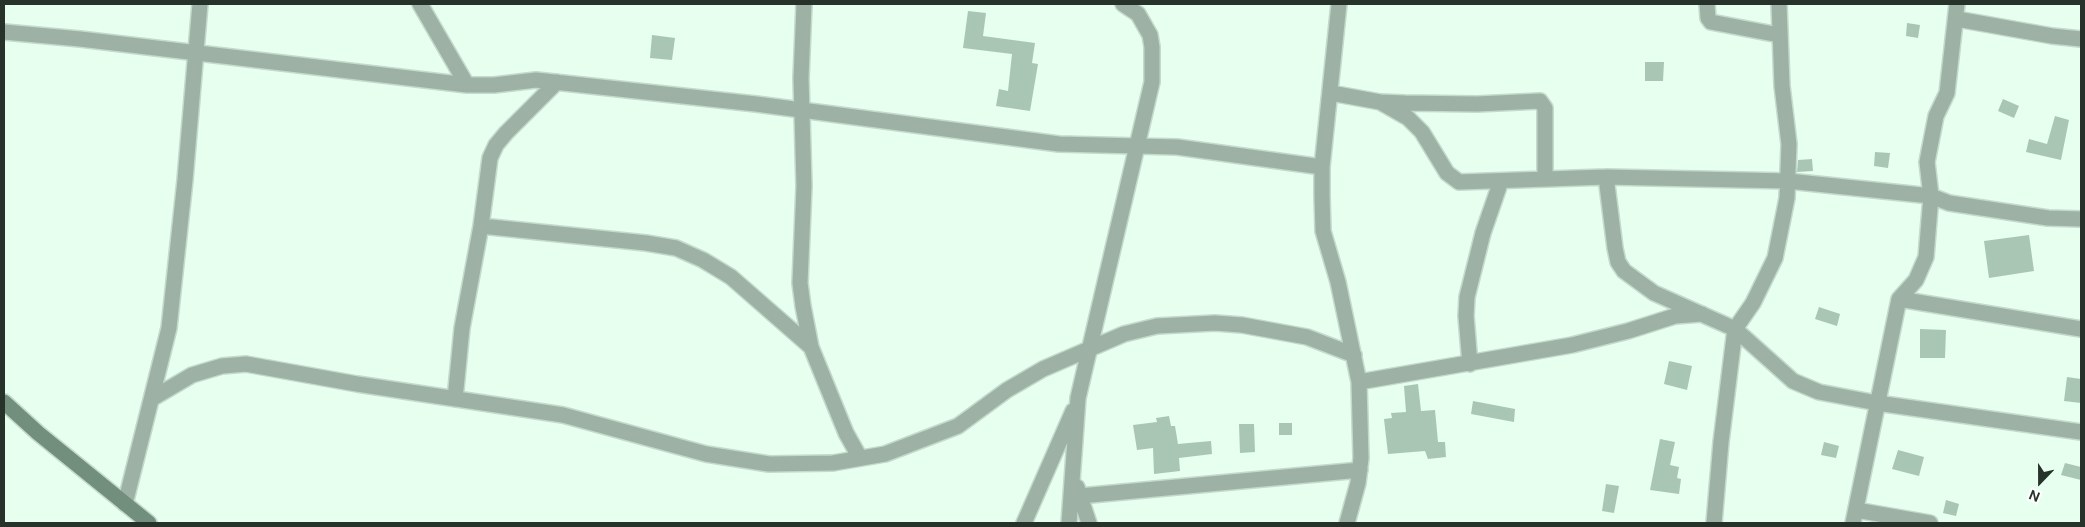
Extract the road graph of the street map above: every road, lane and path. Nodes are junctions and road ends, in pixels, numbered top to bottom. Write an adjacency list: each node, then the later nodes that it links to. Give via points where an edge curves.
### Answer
1 (200, 4): 12 (street)
2 (420, 4): 14 (street)
3 (804, 4): 17 (street, via 801,78)
4 (1124, 4): 18 (street, via 1138,14 1150,35 1152,47 1152,82)
5 (1339, 4): 15 (street)
6 (1707, 4): 10 (street, via 1711,22)
7 (1779, 4): 10 (street)
8 (1957, 11): 11 (street, via 2052,36); 24 (street, via 1947,93 1936,116 1927,162)
9 (4, 32): 12 (street)
10 (1779, 36): 23 (street, via 1789,144)
11 (2081, 39)
12 (197, 52): 14 (street); 36 (street, via 170,320)
13 (557, 82): 14 (street, via 526,80); 17 (street); 26 (street, via 496,145 489,166)
14 (467, 85)
15 (1331, 93): 16 (street); 19 (street)
16 (1380, 102): 21 (street, via 1477,104 1540,101 1545,108); 22 (street, via 1408,118 1422,132 1452,179 1467,184)
17 (804, 111): 18 (street, via 1060,144); 31 (street, via 800,283)
18 (1137, 146): 19 (street, via 1177,148); 32 (street)
19 (1322, 167): 33 (street, via 1323,231)
20 (1606, 177): 21 (street); 23 (street); 28 (street, via 1615,248 1624,271 1654,293)
21 (1545, 178): 22 (street)
22 (1501, 181): 34 (street, via 1483,233 1468,298 1466,316)
23 (1788, 181): 24 (street); 29 (street, via 1775,258)
24 (1931, 196): 25 (street, via 1949,203 2048,218); 27 (street, via 1926,258 1916,280)
25 (2081, 219)
26 (481, 226): 31 (street, via 676,248 731,277); 38 (street, via 462,328)
27 (1899, 299): 30 (street); 40 (street)
28 (1705, 314): 29 (street); 34 (street, via 1675,316 1572,345)
29 (1736, 329): 40 (street, via 1793,381 1819,392); 53 (street)
30 (2081, 329)
31 (811, 347): 42 (street, via 846,433)
32 (1092, 348): 33 (street, via 1124,334 1158,326 1215,323 1306,336); 37 (street); 42 (street, via 1043,369 1007,390 958,426 911,446)
33 (1354, 355): 35 (street)
34 (1470, 364): 35 (street)
35 (1359, 382): 43 (street)
36 (153, 398): 38 (street, via 192,375 222,366 246,364); 46 (street)
37 (1078, 398): 44 (street); 49 (street)
38 (455, 399): 42 (street, via 563,415 706,454 769,464 834,463)
39 (4, 402): 46 (street)
40 (1877, 403): 41 (street); 47 (street)
41 (2081, 432)
42 (860, 458)
43 (1360, 470): 45 (street); 52 (street)
44 (1073, 476): 45 (street); 50 (street)
45 (1080, 496): 51 (street)
46 (125, 504): 48 (street)
47 (1855, 517): 54 (street)
48 (149, 523)
49 (1024, 523)
50 (1070, 523)
51 (1089, 523)
52 (1346, 523)
53 (1714, 523)
54 (1930, 523)

